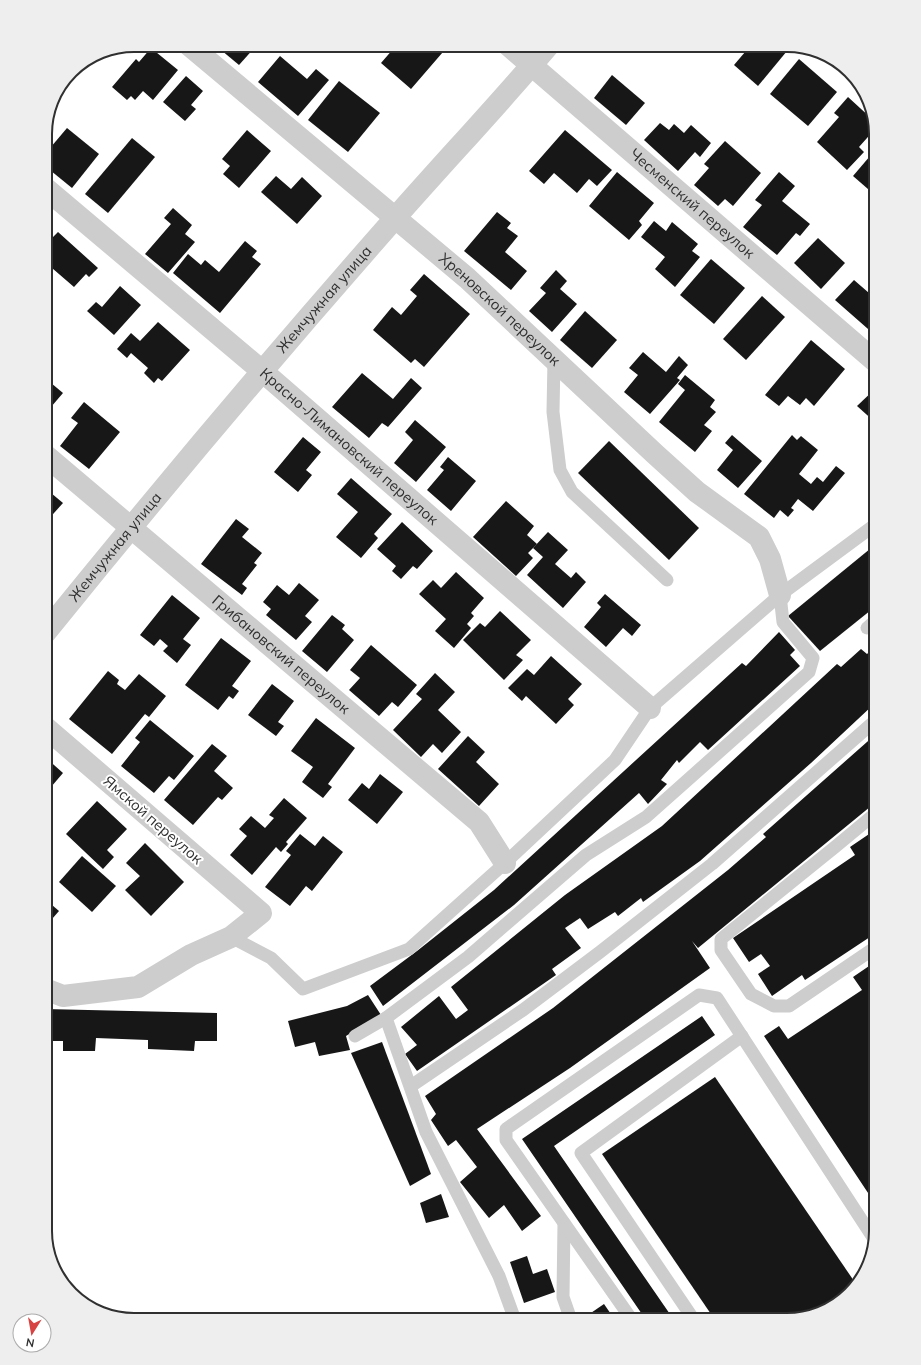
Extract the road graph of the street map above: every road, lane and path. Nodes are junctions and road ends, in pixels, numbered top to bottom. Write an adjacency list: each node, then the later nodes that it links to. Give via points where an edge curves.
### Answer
1 (197, 52): 6 (street, Хреновской переулок)
2 (516, 52): 4 (street, Чесменский переулок)
3 (543, 52): 4 (street, Жемчужная улица)
4 (532, 65): 6 (street, Жемчужная улица); 7 (street, Чесменский переулок)
5 (52, 194): 9 (street, Красно-Лимановский переулок)
6 (395, 217): 8 (street, Хреновской переулок, via 467,278); 9 (street, Жемчужная улица)
7 (869, 356)
8 (554, 359): 13 (lane, via 553,412 560,470 572,492); 14 (street, Хреновской переулок, via 697,492 759,537 770,559)
9 (262, 371): 11 (street, Жемчужная улица); 16 (street, Красно-Лимановский переулок)
10 (52, 461): 11 (street, Грибановский переулок)
11 (131, 527): 15 (street, Жемчужная улица); 20 (street, Грибановский переулок, via 479,822)
12 (869, 529): 14 (lane)
13 (667, 580)
14 (780, 595): 16 (lane); 24 (lane, via 783,622 813,658 809,672 646,817 586,855 468,958)
15 (52, 624)
16 (650, 708): 20 (lane, via 615,760)
17 (869, 726): 27 (lane, via 712,864 600,952 523,1010)
18 (52, 733): 21 (street, Ямской переулок, via 261,913)
19 (869, 819): 22 (lane, via 721,939 721,950 751,994 774,1006 789,1006)
20 (505, 863): 21 (lane, via 409,949 303,989 271,958)
21 (231, 937): 23 (street, via 191,955 138,987 63,996)
22 (869, 952)
23 (52, 992)
24 (386, 1018): 25 (lane); 27 (lane)
25 (355, 1036)
26 (742, 1036): 28 (lane, via 717,998 699,995 506,1129 506,1140); 29 (lane); 33 (lane, via 581,1153)
27 (411, 1086): 30 (lane, via 426,1132 499,1276)
28 (564, 1223): 31 (lane, via 563,1297); 32 (lane)
29 (869, 1231)
30 (512, 1313)
31 (569, 1313)
32 (627, 1313)
33 (689, 1313)

